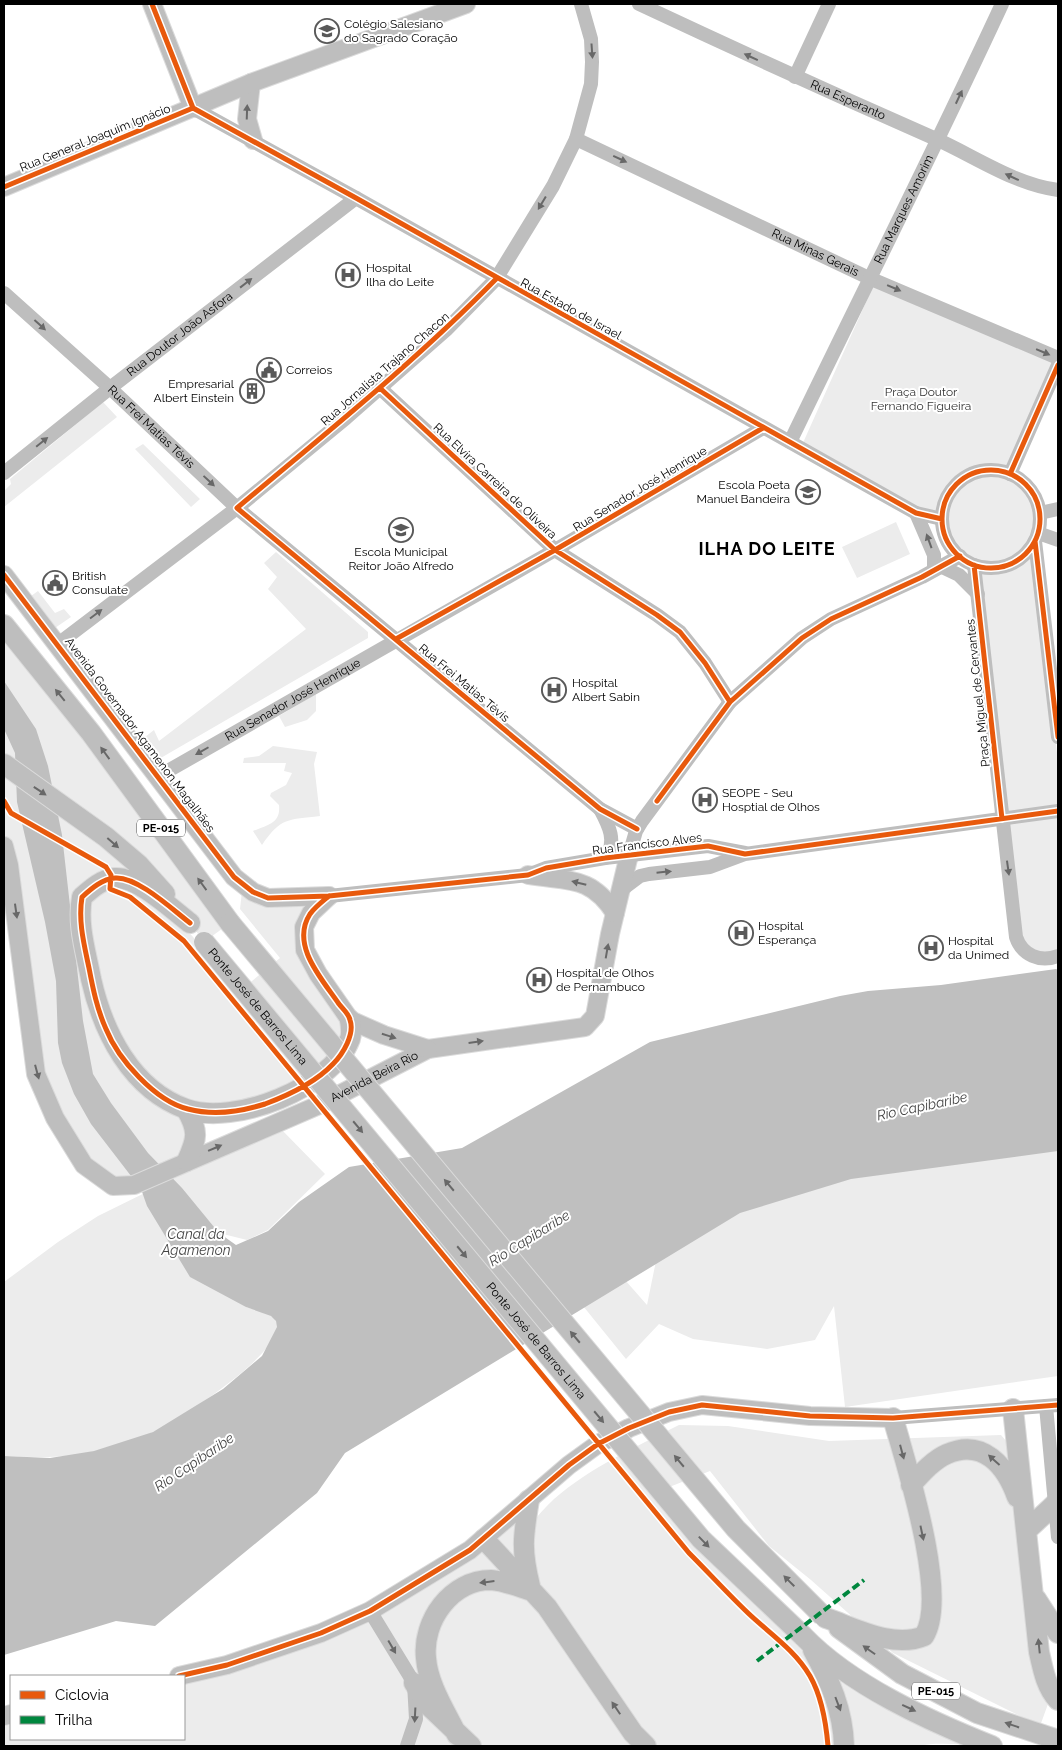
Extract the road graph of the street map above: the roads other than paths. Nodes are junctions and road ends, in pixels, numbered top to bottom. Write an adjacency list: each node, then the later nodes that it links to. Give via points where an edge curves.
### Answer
1 (152, 4): 9 (main road)
2 (466, 4): 8 (main road, Rua General Joaquim Ignácio)
3 (581, 4): 10 (street, Rua Jornalista Trajano Chacon, one-way to 10, via 591,39 592,62 591,84)
4 (639, 4): 7 (street, Rua Esperanto, one-way to 4)
5 (828, 4): 7 (street)
6 (1002, 4): 12 (street, Rua Marques Amorim, one-way to 6)
7 (795, 77): 12 (street, Rua Esperanto)
8 (251, 83): 9 (main road, Rua General Joaquim Ignácio); 11 (main road, one-way to 8, via 247,119)
9 (193, 108): 11 (street, Rua Estado de Israel); 13 (main road, Rua General Joaquim Ignácio)
10 (576, 138): 16 (street, Rua Jornalista Trajano Chacon, one-way to 16, via 553,186); 17 (street, Rua Minas Gerais, one-way to 17)
11 (253, 140): 15 (street, Rua Estado de Israel)
12 (939, 141): 14 (street, Rua Esperanto, one-way to 12, via 1017,180); 17 (street, Rua Marques Amorim)
13 (4, 187)
14 (1058, 190)
15 (356, 198): 16 (street, Rua Estado de Israel); 21 (street, Rua Doutor João Asfora, one-way to 15)
16 (496, 278): 22 (street, Rua Jornalista Trajano Chacon, via 446,330); 23 (street, Rua Estado de Israel)
17 (869, 278): 19 (street, Rua Minas Gerais, one-way to 19); 24 (street, Rua Marques Amorim)
18 (4, 293): 21 (street, Rua Frei Matias Tévis, one-way to 21)
19 (1058, 358)
20 (1058, 365): 26 (street)
21 (110, 388): 25 (street, Rua Doutor João Asfora, one-way to 21); 27 (street, Rua Frei Matias Tévis, one-way to 27)
22 (381, 389): 27 (street, Rua Jornalista Trajano Chacon); 34 (street, Rua Elvira Carreira de Oliveira)
23 (763, 428): 24 (street, Rua Estado de Israel); 34 (street, Rua Senador José Henrique)
24 (790, 442): 29 (street, Rua Estado de Israel)
25 (4, 473)
26 (1010, 474): 30 (street, via 1030,490); 31 (street, via 983,471 970,475 950,493)
27 (237, 508): 41 (street, Rua Frei Matias Tévis); 42 (street, Rua Jornalista Trajano Chacon, one-way to 27)
28 (1058, 509): 30 (street)
29 (916, 513): 31 (street, Rua Estado de Israel); 37 (street, one-way to 29)
30 (1040, 513): 32 (street)
31 (942, 519): 35 (street, via 947,540)
32 (1037, 537): 33 (street); 36 (street, via 1020,559 1009,564 986,568); 44 (street)
33 (1058, 540)
34 (555, 550): 41 (street, Rua Senador José Henrique); 43 (street, Rua Elvira Carreira de Oliveira, via 680,632)
35 (960, 556): 36 (street); 37 (street)
36 (974, 565): 39 (street, Praça Miguel de Cervantes)
37 (937, 568): 39 (street, via 959,574); 43 (street, via 831,619 802,638)
38 (4, 575): 42 (main road, Avenida Governador Agamenon Magalhães)
39 (978, 594): 49 (street, Praça Miguel de Cervantes)
40 (4, 626): 78 (highway, PE-015, one-way to 40, bridge, via 736,1529 230,923 91,733)
41 (396, 639): 46 (street, Rua Senador José Henrique, one-way to 46); 47 (street, Rua Frei Matias Tévis)
42 (58, 644): 46 (main road, Avenida Governador Agamenon Magalhães)
43 (730, 702): 50 (street)
44 (1058, 738)
45 (5, 766): 60 (highway, PE-015, one-way to 60, via 74,813 139,865)
46 (159, 776): 58 (main road, Avenida Governador Agamenon Magalhães, via 234,877 253,892)
47 (600, 808): 50 (street, Rua Frei Matias Tévis); 54 (street, Rua Frei Matias Tévis, via 610,827 612,842)
48 (1058, 811): 49 (street, Rua Francisco Alves)
49 (1002, 819): 52 (street, Rua Francisco Alves); 61 (street, Praça Miguel de Cervantes, one-way to 61, via 1018,942 1024,950 1040,959)
50 (637, 829): 53 (street)
51 (4, 846): 65 (main road, Avenida Beira Rio, one-way to 65, via 36,1074 55,1118 84,1165 113,1186 134,1185)
52 (745, 854): 53 (street, Rua Francisco Alves, via 708,846); 56 (street, Rua Francisco Alves, one-way to 52, via 640,876 710,867)
53 (629, 855): 54 (street, Rua Francisco Alves); 56 (main road)
54 (605, 858): 55 (street, Rua Francisco Alves, via 546,868)
55 (528, 875): 57 (street, Rua Francisco Alves); 59 (main road, one-way to 55, via 604,896 590,886)
56 (620, 891): 59 (main road)
57 (330, 896): 58 (main road, Rua Francisco Alves); 62 (main road, via 311,913 304,927 304,944 318,974)
58 (268, 898)
59 (615, 912): 63 (main road, Avenida Beira Rio, one-way to 59, via 585,1027 594,1020)
60 (190, 923): 64 (highway, via 144,888 122,878 107,880 82,897 80,925 97,1006 116,1050 143,1081); 80 (highway, Ponte José de Barros Lima / PE-015, one-way to 80, bridge, via 701,1539)
61 (1058, 956)
62 (350, 1020): 63 (main road, one-way to 63); 64 (highway, via 350,1039 335,1062 302,1086 247,1110 219,1113)
63 (428, 1049): 65 (main road, Avenida Beira Rio, one-way to 63, via 319,1105)
64 (186, 1109): 65 (highway, via 196,1134 195,1146)
65 (179, 1164)
66 (1052, 1406): 67 (street); 71 (street)
67 (1012, 1409): 68 (street); 72 (highway)
68 (894, 1418): 69 (highway, one-way to 69); 70 (main road, via 810,1416 702,1405 669,1412 598,1444)
69 (911, 1485): 72 (highway, one-way to 69, via 1007,1474 984,1453 963,1450 946,1454); 78 (highway, one-way to 78, via 932,1591 932,1616 924,1636 904,1641 882,1638)
70 (529, 1500): 74 (main road); 75 (highway, via 522,1539 523,1558)
71 (1056, 1503): 72 (highway); 73 (street)
72 (1025, 1524): 76 (highway)
73 (1058, 1537)
74 (484, 1539): 75 (highway); 77 (main road)
75 (532, 1590): 85 (highway, one-way to 85, via 491,1580 468,1586 443,1604 431,1621 425,1642 427,1667 434,1689); 87 (highway, one-way to 75)
76 (1034, 1596): 79 (highway); 83 (highway, one-way to 76, via 1043,1671)
77 (370, 1611): 81 (main road, via 321,1633 227,1666); 82 (street, one-way to 82)
78 (824, 1617): 84 (highway, PE-015, one-way to 78, via 977,1713 902,1674)
79 (1058, 1632)
80 (806, 1640): 88 (highway, one-way to 88, via 827,1676 842,1713); 89 (highway, PE-015, one-way to 89, via 827,1658 892,1701)
81 (184, 1675)
82 (414, 1683): 85 (highway, via 430,1707); 86 (street, one-way to 86, via 416,1718)
83 (1058, 1700)
84 (1058, 1740)
85 (464, 1741)
86 (407, 1746)
87 (646, 1746)
88 (844, 1746)
89 (992, 1746)

